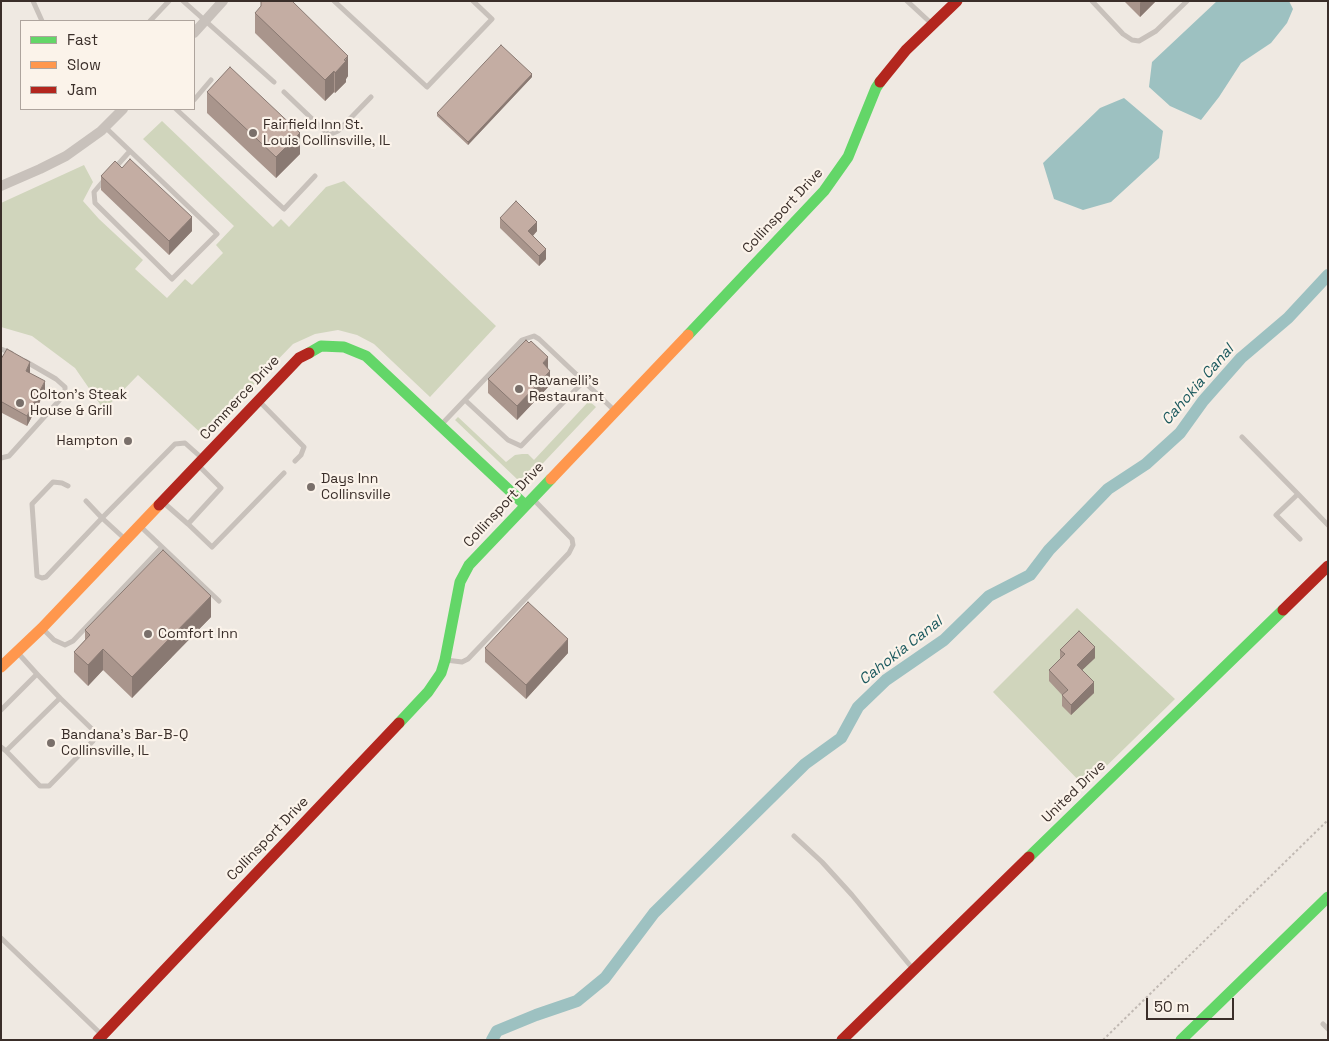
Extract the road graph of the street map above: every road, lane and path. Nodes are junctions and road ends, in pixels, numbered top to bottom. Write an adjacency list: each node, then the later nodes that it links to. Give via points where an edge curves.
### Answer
1 (34, 1): 11 (lane)
2 (169, 1): 12 (lane)
3 (183, 1): 13 (lane)
4 (223, 1): 13 (street)
5 (334, 1): 6 (lane, via 427,87 492,19)
6 (473, 1)
7 (907, 1): 14 (lane)
8 (957, 1): 14 (street, Collinsport Drive)
9 (1092, 1): 10 (lane, via 1122,34 1139,41 1156,31)
10 (1187, 1)
11 (42, 20)
12 (151, 20)
13 (205, 21): 15 (street); 17 (lane)
14 (932, 25): 33 (street, Collinsport Drive, via 900,56 876,88 848,157 824,191)
15 (195, 32)
16 (211, 80): 20 (lane)
17 (274, 82)
18 (284, 92): 19 (lane, via 329,135 338,131)
19 (371, 97)
20 (195, 99)
21 (123, 110): 25 (street)
22 (177, 110): 24 (lane)
23 (185, 110): 24 (lane)
24 (182, 114): 27 (lane, via 284,210)
25 (106, 127): 26 (lane); 28 (street, via 66,156)
26 (130, 151): 26 (lane, via 217,234 172,279 95,203 94,192)
27 (315, 176)
28 (1, 186)
29 (1, 349): 36 (lane, via 56,379 66,390 9,456)
30 (584, 381): 31 (lane, via 534,336 522,340); 31 (lane, via 521,446 508,440); 33 (lane)
31 (465, 400): 34 (lane)
32 (259, 401): 34 (street, Commerce Drive, via 299,358 321,346 344,347 366,356); 37 (lane, via 304,447); 38 (street, Commerce Drive)
33 (615, 410): 44 (street, Collinsport Drive)
34 (440, 427): 44 (street, Commerce Drive)
35 (1242, 437): 41 (lane)
36 (1, 458)
37 (295, 461)
38 (200, 462): 43 (street, Commerce Drive); 45 (lane, via 185,443 175,444); 46 (lane, via 221,488)
39 (284, 473): 46 (lane, via 212,547)
40 (68, 486): 45 (lane, via 53,482 32,504 37,576 46,577)
41 (1298, 494): 47 (lane); 49 (lane, via 1276,515)
42 (86, 501): 45 (lane)
43 (163, 501): 46 (lane); 48 (street, Commerce Drive)
44 (528, 501): 56 (street, Collinsport Drive, via 473,560 460,582); 56 (lane, via 572,540 569,553 468,659 462,662)
45 (102, 518): 50 (lane)
46 (188, 524)
47 (1328, 525)
48 (139, 526): 50 (street, Commerce Drive); 51 (lane)
49 (1300, 539)
50 (126, 540): 54 (street, Commerce Drive)
51 (162, 547): 53 (lane); 54 (lane, via 74,640 65,645 54,640)
52 (1328, 566): 67 (street, United Drive)
53 (219, 601)
54 (42, 628): 55 (street, Commerce Drive)
55 (17, 652): 57 (street, Commerce Drive); 58 (lane)
56 (445, 660): 70 (street, Collinsport Drive, via 441,673 428,692)
57 (1, 667)
58 (37, 674): 59 (lane); 60 (lane)
59 (60, 698): 62 (lane); 62 (lane, via 94,731 92,741 48,786 40,786)
60 (1, 710)
61 (1, 747): 62 (lane)
62 (6, 751)
63 (1328, 820): 72 (path)
64 (794, 836): 67 (lane, via 852,895)
65 (1328, 897): 73 (street)
66 (1, 938): 70 (lane)
67 (914, 970): 71 (street, United Drive)
68 (1323, 1024): 69 (lane)
69 (1328, 1029)
70 (100, 1037)
71 (842, 1040)
72 (1103, 1040)
73 (1181, 1040)

